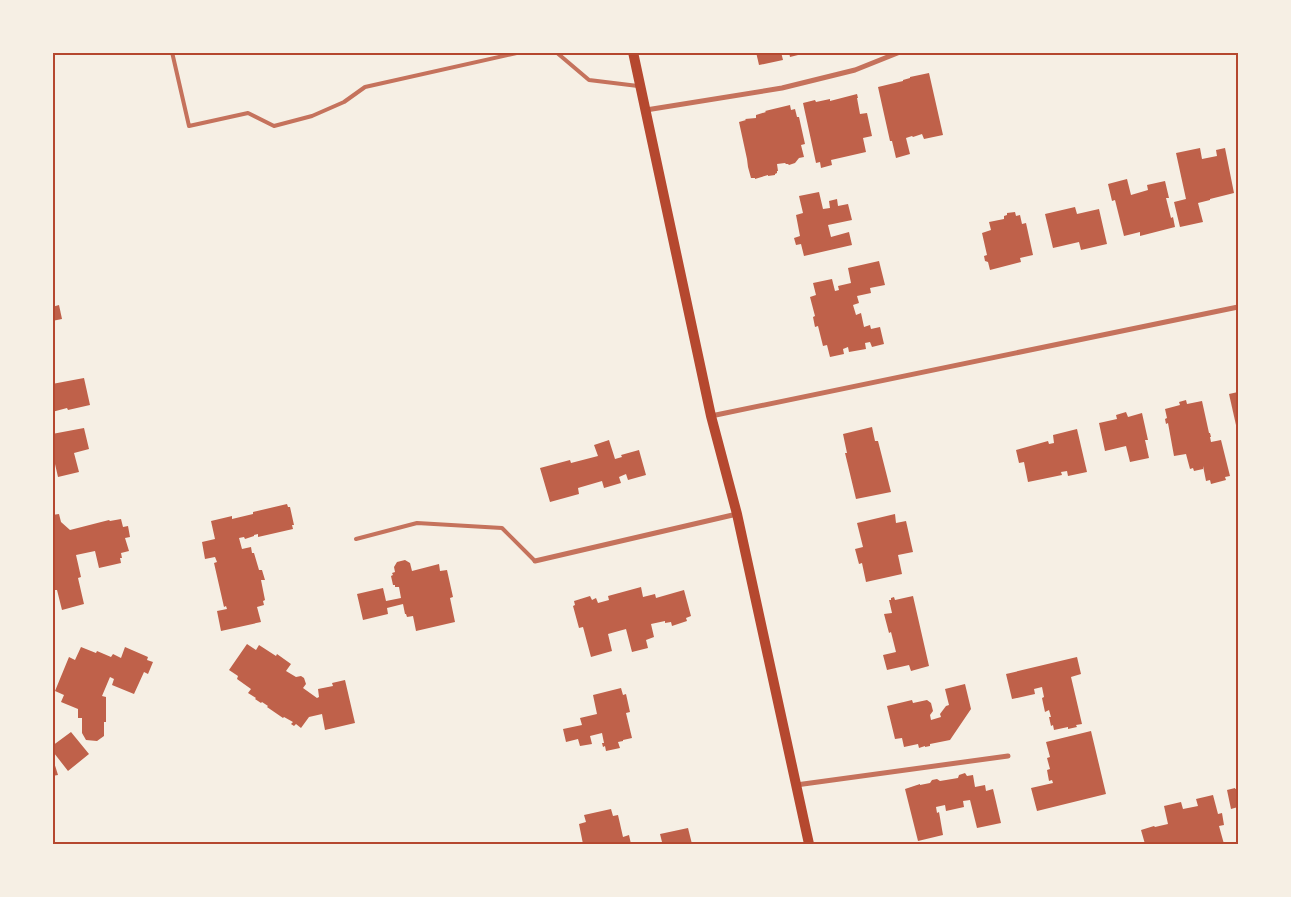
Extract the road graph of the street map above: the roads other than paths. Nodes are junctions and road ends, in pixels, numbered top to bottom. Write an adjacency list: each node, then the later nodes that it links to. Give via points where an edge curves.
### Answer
1 (172, 52): 2 (lane, via 189,126 248,112 274,126 312,116 344,102 366,87)
2 (520, 52)
3 (556, 52): 6 (lane, via 590,80)
4 (633, 52): 6 (main road)
5 (900, 52): 7 (street, via 855,70 782,88)
6 (640, 86): 7 (main road)
7 (646, 110): 9 (main road)
8 (1238, 307): 9 (street)
9 (711, 416): 10 (main road)
10 (736, 514): 12 (street); 14 (main road)
11 (356, 539): 12 (lane, via 417,523 502,528)
12 (535, 561)
13 (1008, 756): 14 (street)
14 (796, 785): 15 (main road)
15 (809, 844)

